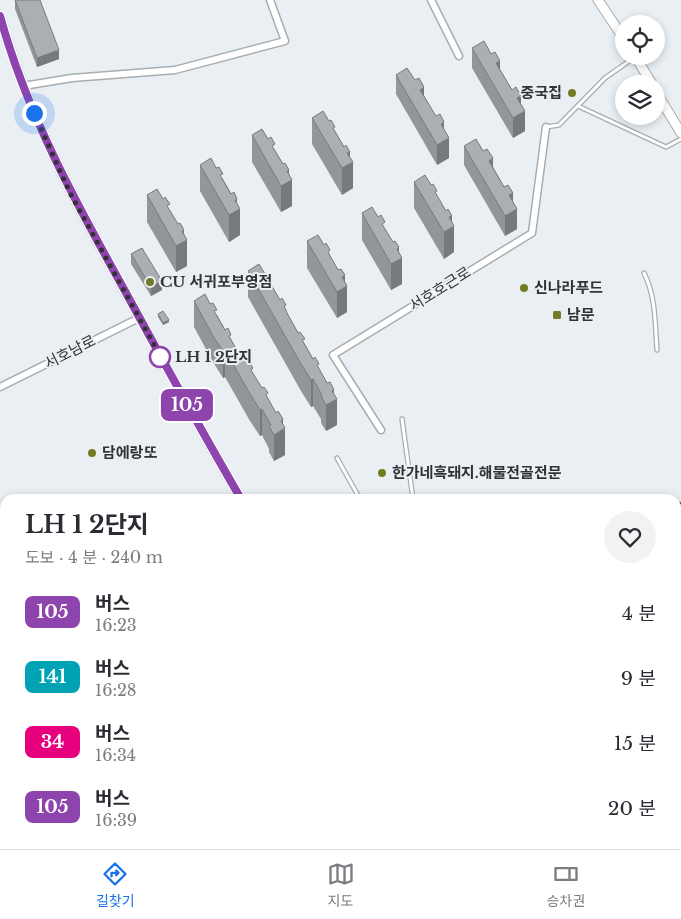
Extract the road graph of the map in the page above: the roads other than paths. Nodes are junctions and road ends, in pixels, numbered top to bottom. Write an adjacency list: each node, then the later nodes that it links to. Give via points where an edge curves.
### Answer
1 (270, 0): 8 (street, via 285,41 175,70 72,78)
2 (430, 0): 6 (street)
3 (598, 0): 5 (main road)
4 (0, 16): 8 (main road)
5 (615, 26)
6 (459, 56)
7 (623, 65): 9 (lane)
8 (23, 86): 15 (main road, via 70,193)
9 (578, 106): 11 (lane, via 559,125); 13 (lane, via 666,147)
10 (665, 106): 12 (main road)
11 (546, 127): 19 (street, 서호호근로, via 532,233 333,354)
12 (681, 132)
13 (681, 139)
14 (644, 273): 16 (lane, via 654,302)
15 (139, 318): 17 (street, 서호남로); 21 (main road)
16 (656, 350)
17 (0, 387)
18 (402, 419): 23 (lane)
19 (381, 430)
20 (337, 458): 22 (lane)
21 (238, 494)
22 (357, 494)
23 (412, 494)

